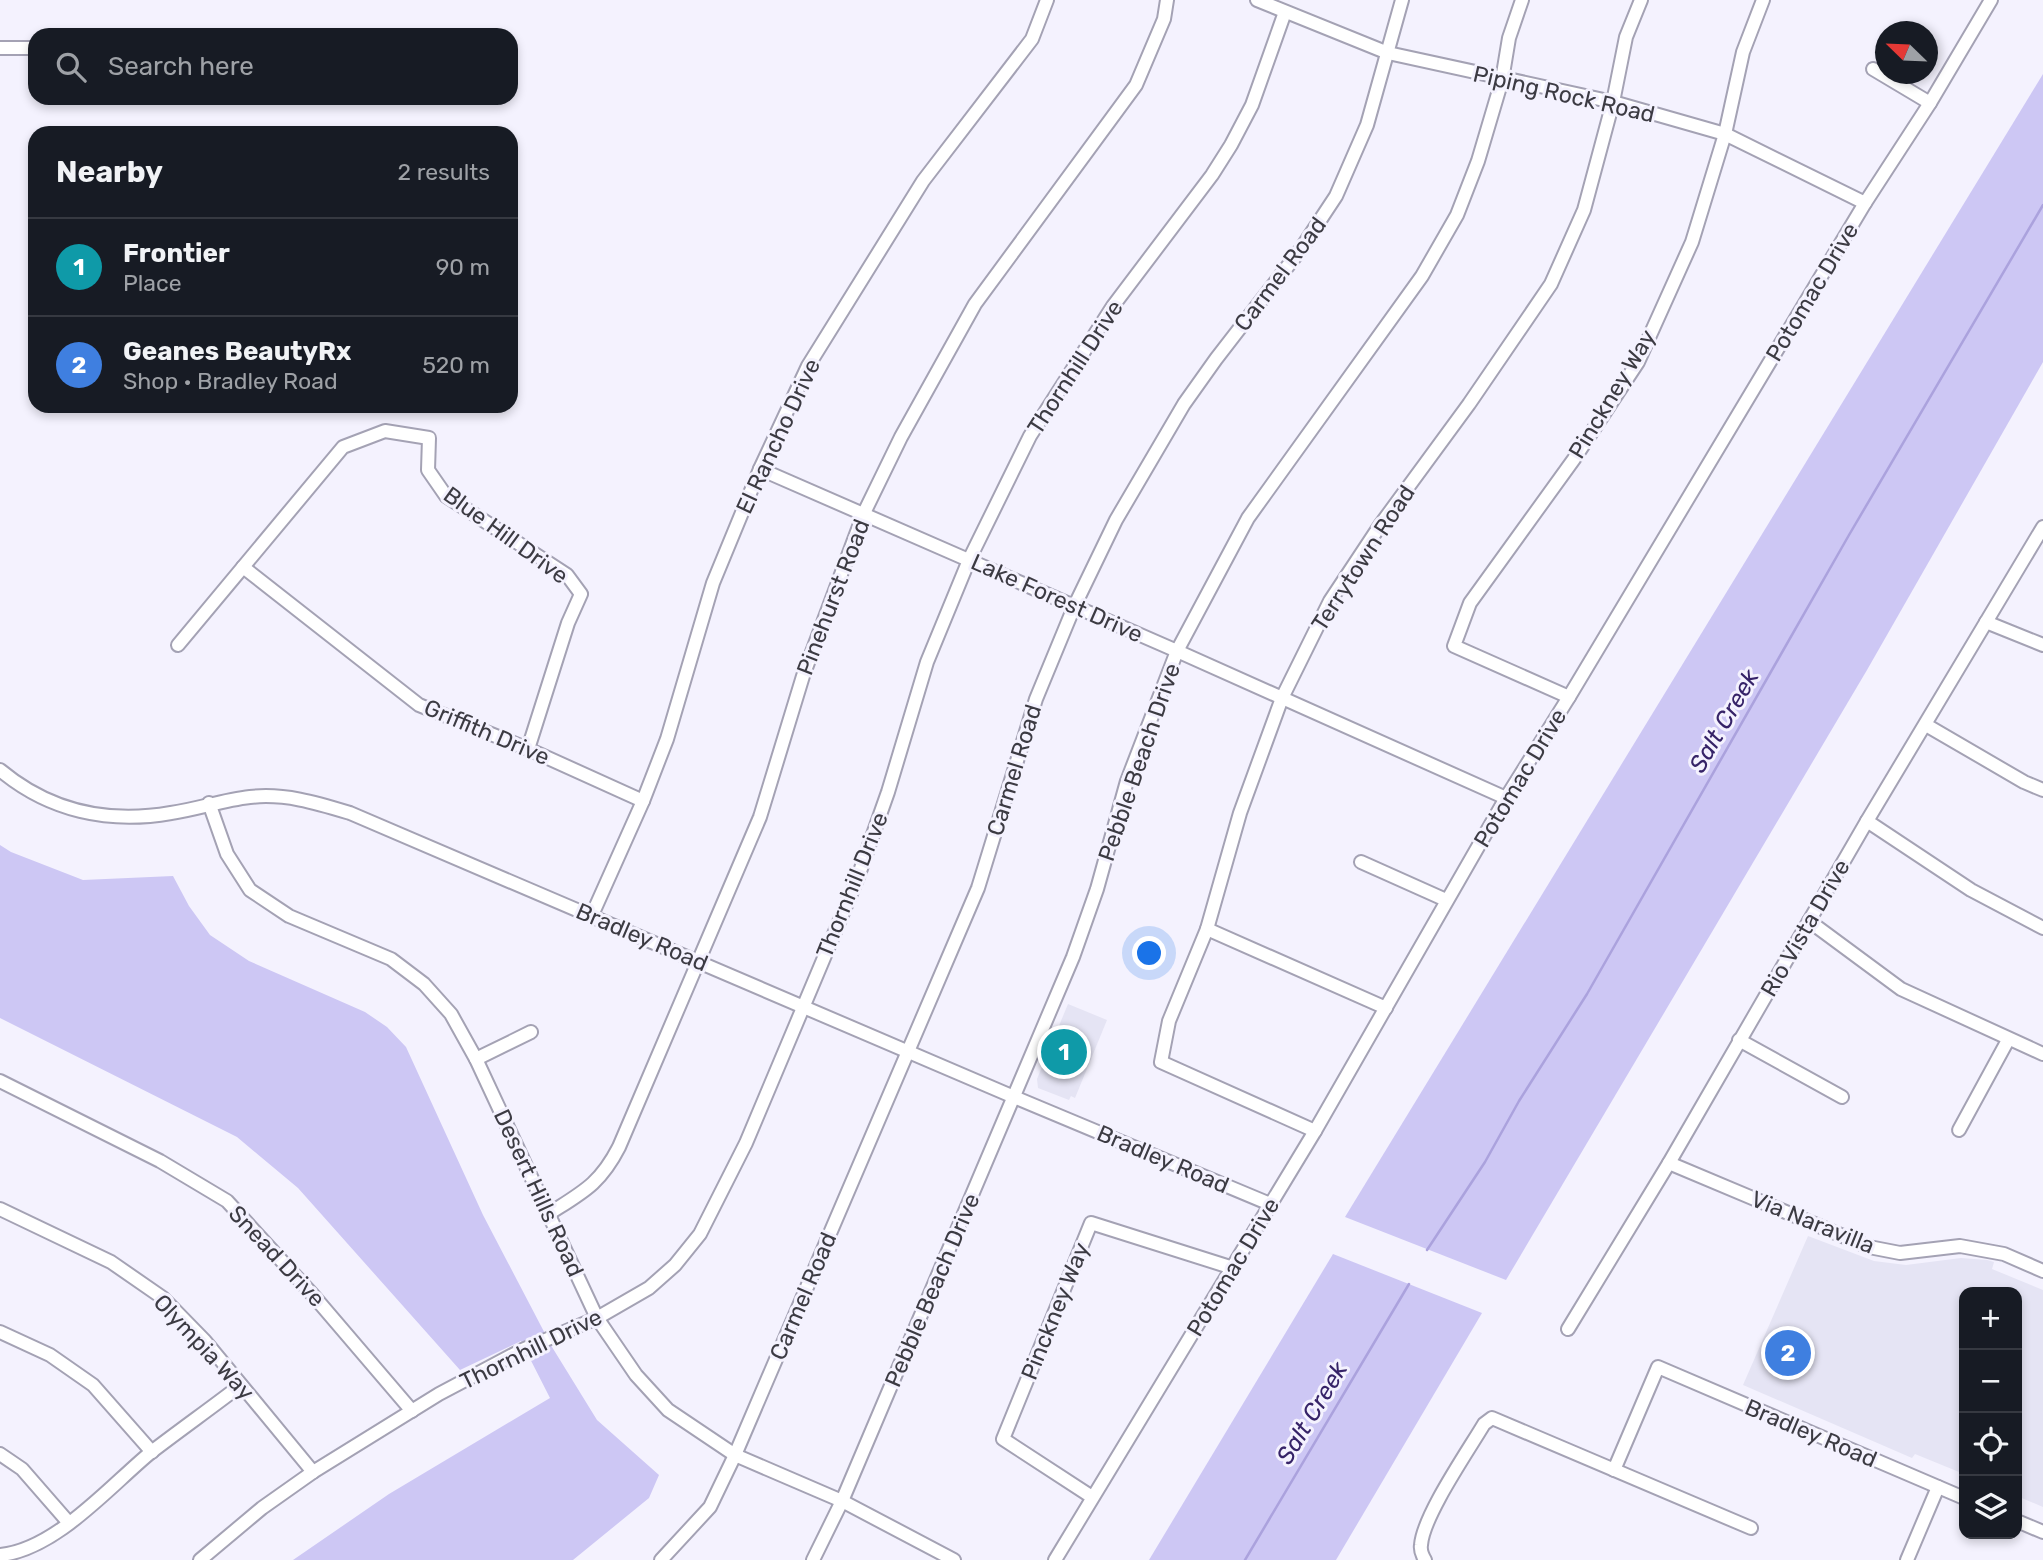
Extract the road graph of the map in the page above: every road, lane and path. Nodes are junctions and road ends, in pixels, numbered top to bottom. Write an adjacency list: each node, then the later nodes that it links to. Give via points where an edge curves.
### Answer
1 (1047, 0): 19 (street, El Rancho Drive, via 1031,39 923,181 808,366)
2 (1167, 0): 20 (street, Pinehurst Road, via 1164,19 1136,85 975,304)
3 (1257, 0): 9 (street, Piping Rock Road)
4 (1402, 0): 12 (street, Carmel Road)
5 (1522, 0): 14 (street, Pebble Beach Drive)
6 (1641, 0): 15 (street, Terrytown Road, via 1626,37)
7 (1763, 0): 17 (street, Pinckney Way, via 1743,52)
8 (1991, 0): 16 (street, Potomac Drive)
9 (1285, 12): 12 (street, Piping Rock Road); 22 (street, Thornhill Drive, via 1252,105 1231,145 1113,306 1037,425)
10 (0, 48): 11 (street)
11 (28, 48)
12 (1388, 53): 14 (street, Piping Rock Road); 24 (street, Carmel Road, via 1367,125 1336,196 1184,404 1116,520)
13 (1874, 69): 16 (street)
14 (1502, 80): 15 (street, Piping Rock Road); 28 (street, Pebble Beach Drive, via 1457,215 1423,276 1248,518)
15 (1613, 102): 17 (street, Piping Rock Road); 30 (street, Terrytown Road, via 1584,210 1551,284 1330,601)
16 (1930, 103): 18 (street, Potomac Drive)
17 (1725, 134): 18 (street, Piping Rock Road); 29 (street, Pinckney Way, via 1692,242 1637,362 1470,603 1454,646)
18 (1866, 203): 29 (street, Potomac Drive)
19 (760, 469): 20 (street, Lake Forest Drive); 36 (street, El Rancho Drive, via 713,583 667,739)
20 (864, 513): 22 (street, Lake Forest Drive); 45 (street, Pinehurst Road, via 803,676 760,817)
21 (2043, 527): 25 (street, Rio Vista Drive)
22 (969, 560): 24 (street, Lake Forest Drive); 46 (street, Thornhill Drive, via 926,662 858,877)
23 (243, 567): 26 (street); 32 (street, Griffith Drive, via 419,705); 32 (street, Blue Hill Drive, via 343,447 385,430 429,438 428,470 446,496 567,575 581,594)
24 (1074, 607): 28 (street, Lake Forest Drive); 51 (street, Carmel Road, via 1036,699 978,888)
25 (1986, 622): 27 (street); 31 (street, Rio Vista Drive)
26 (178, 645)
27 (2043, 645)
28 (1177, 651): 30 (street, Lake Forest Drive); 55 (street, Pebble Beach Drive, via 1127,780 1073,957)
29 (1569, 697): 35 (street, Potomac Drive)
30 (1282, 698): 35 (street, Lake Forest Drive); 44 (street, Terrytown Road, via 1240,813)
31 (1926, 724): 34 (street); 38 (street, Rio Vista Drive)
32 (528, 749): 36 (street, Griffith Drive)
33 (0, 770): 37 (street, Bradley Road, via 22,789 83,812 134,818)
34 (2043, 790)
35 (1506, 798): 40 (street, Potomac Drive)
36 (643, 801): 41 (street, El Rancho Drive)
37 (209, 803): 41 (street, Bradley Road, via 273,796 317,803); 53 (street, Desert Hills Road, via 227,854 250,890 289,916 391,959 452,1013)
38 (1867, 821): 42 (street, Rio Vista Drive); 43 (street, via 1971,890)
39 (1361, 862): 40 (street)
40 (1446, 900): 47 (street, Potomac Drive)
41 (592, 915): 45 (street, Bradley Road)
42 (1810, 921): 49 (street, Rio Vista Drive); 50 (street, via 1900,989)
43 (2043, 928)
44 (1208, 929): 47 (street); 58 (street, Terrytown Road, via 1169,1021 1161,1062)
45 (697, 961): 46 (street, Bradley Road); 62 (street, Pinehurst Road, via 608,1168 593,1186)
46 (803, 1006): 51 (street, Bradley Road); 65 (street, Thornhill Drive, via 746,1143 700,1234 649,1288)
47 (1386, 1008): 58 (street, Potomac Drive)
48 (531, 1032): 53 (street)
49 (1739, 1040): 56 (street); 59 (street, Rio Vista Drive)
50 (2008, 1040): 52 (street); 57 (street)
51 (908, 1051): 55 (street, Bradley Road); 72 (street, Carmel Road)
52 (2043, 1054)
53 (476, 1059): 62 (street, Desert Hills Road)
54 (0, 1081): 69 (street, Snead Drive, via 160,1161 227,1201 313,1293)
55 (1014, 1097): 60 (street, Bradley Road); 78 (street, Pebble Beach Drive)
56 (1842, 1097)
57 (1959, 1130)
58 (1315, 1131): 60 (street, Potomac Drive)
59 (1669, 1163): 64 (street, Via Naravilla, via 1868,1247 1900,1253 1960,1246 2004,1255); 66 (street, Rio Vista Drive)
60 (1270, 1203): 63 (street, Potomac Drive)
61 (0, 1209): 68 (street, Olympia Way, via 111,1262 163,1298)
62 (550, 1213): 65 (street, Desert Hills Road)
63 (1233, 1268): 77 (street, Potomac Drive); 77 (street, Pinckney Way, via 1091,1223 1003,1439)
64 (2043, 1271)
65 (597, 1318): 69 (street, Thornhill Drive, via 522,1350); 72 (street, Desert Hills Road, via 636,1375 668,1410)
66 (1568, 1329)
67 (0, 1332): 70 (street, via 50,1355 93,1385)
68 (241, 1385): 70 (street); 74 (street, Olympia Way)
69 (412, 1411): 74 (street, Thornhill Drive)
70 (152, 1452): 79 (street)
71 (0, 1454): 79 (street, via 22,1469)
72 (735, 1455): 78 (street, Desert Hills Road); 85 (street, Carmel Road, via 710,1507)
73 (1614, 1470): 75 (street, Bradley Road, via 1658,1367); 81 (street); 89 (street, via 1492,1418 1443,1491 1421,1541)
74 (313, 1472): 84 (street, Thornhill Drive)
75 (1938, 1487): 76 (street, Bradley Road); 90 (street)
76 (1959, 1496)
77 (1093, 1497): 88 (street, Potomac Drive)
78 (842, 1501): 86 (street, Pebble Beach Drive); 87 (street, Desert Hills Road)
79 (69, 1523): 83 (street, via 33,1546)
80 (2022, 1523): 82 (street)
81 (1751, 1528)
82 (2043, 1532)
83 (0, 1555)
84 (200, 1560)
85 (661, 1560)
86 (813, 1560)
87 (954, 1560)
88 (1055, 1560)
89 (1425, 1560)
90 (1907, 1560)

